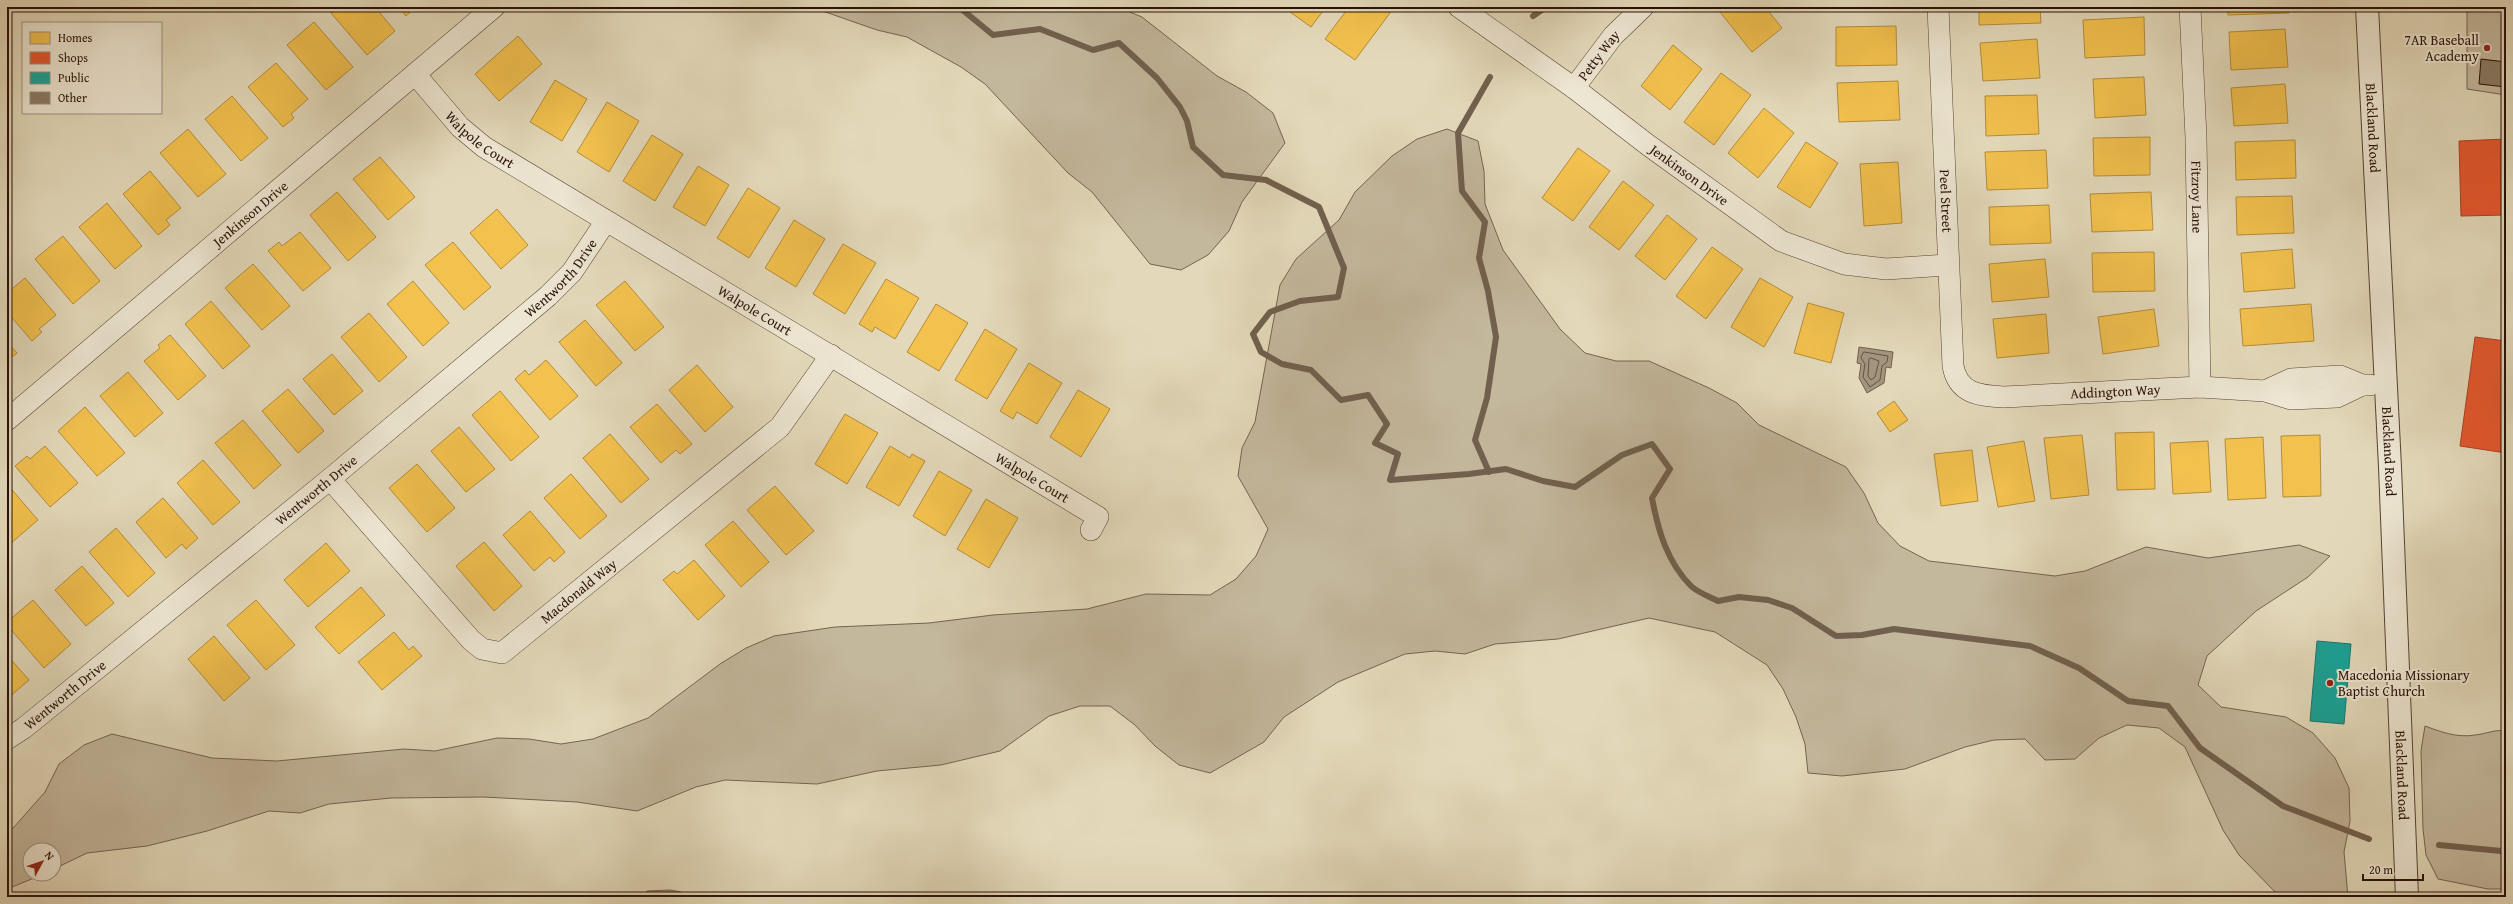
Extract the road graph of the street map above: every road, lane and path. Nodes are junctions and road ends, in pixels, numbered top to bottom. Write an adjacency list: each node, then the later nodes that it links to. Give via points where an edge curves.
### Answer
1 (494, 7): 7 (street, Jenkinson Drive)
2 (1459, 7): 8 (street, Jenkinson Drive)
3 (1643, 7): 8 (street, Petty Way, via 1613,36)
4 (1938, 7): 10 (street, Peel Street)
5 (2190, 7): 13 (street, Fitzroy Lane, via 2196,138)
6 (2367, 7): 12 (street, Blackland Road)
7 (415, 74): 9 (street, Walpole Court, via 460,127 484,147); 15 (street, Jenkinson Drive)
8 (1574, 88): 10 (street, Jenkinson Drive, via 1781,241 1844,264 1886,269)
9 (606, 221): 11 (street, Walpole Court); 16 (street, Wentworth Drive, via 572,272 548,296)
10 (1947, 265): 14 (street, Peel Street, via 1953,366 1958,383)
11 (831, 355): 16 (street, Macdonald Way, via 780,427 502,653 482,649 471,640); 17 (street, Walpole Court, via 1098,517)
12 (2386, 385): 13 (street, Addington Way, via 2362,385 2337,397 2291,399 2265,391); 19 (street, Blackland Road)
13 (2200, 388): 14 (street, Addington Way, via 2004,396 1986,396)
14 (1966, 390)
15 (7, 420)
16 (330, 479): 18 (street, Wentworth Drive, via 24,728)
17 (1091, 530)
18 (7, 739)
19 (2407, 897)

